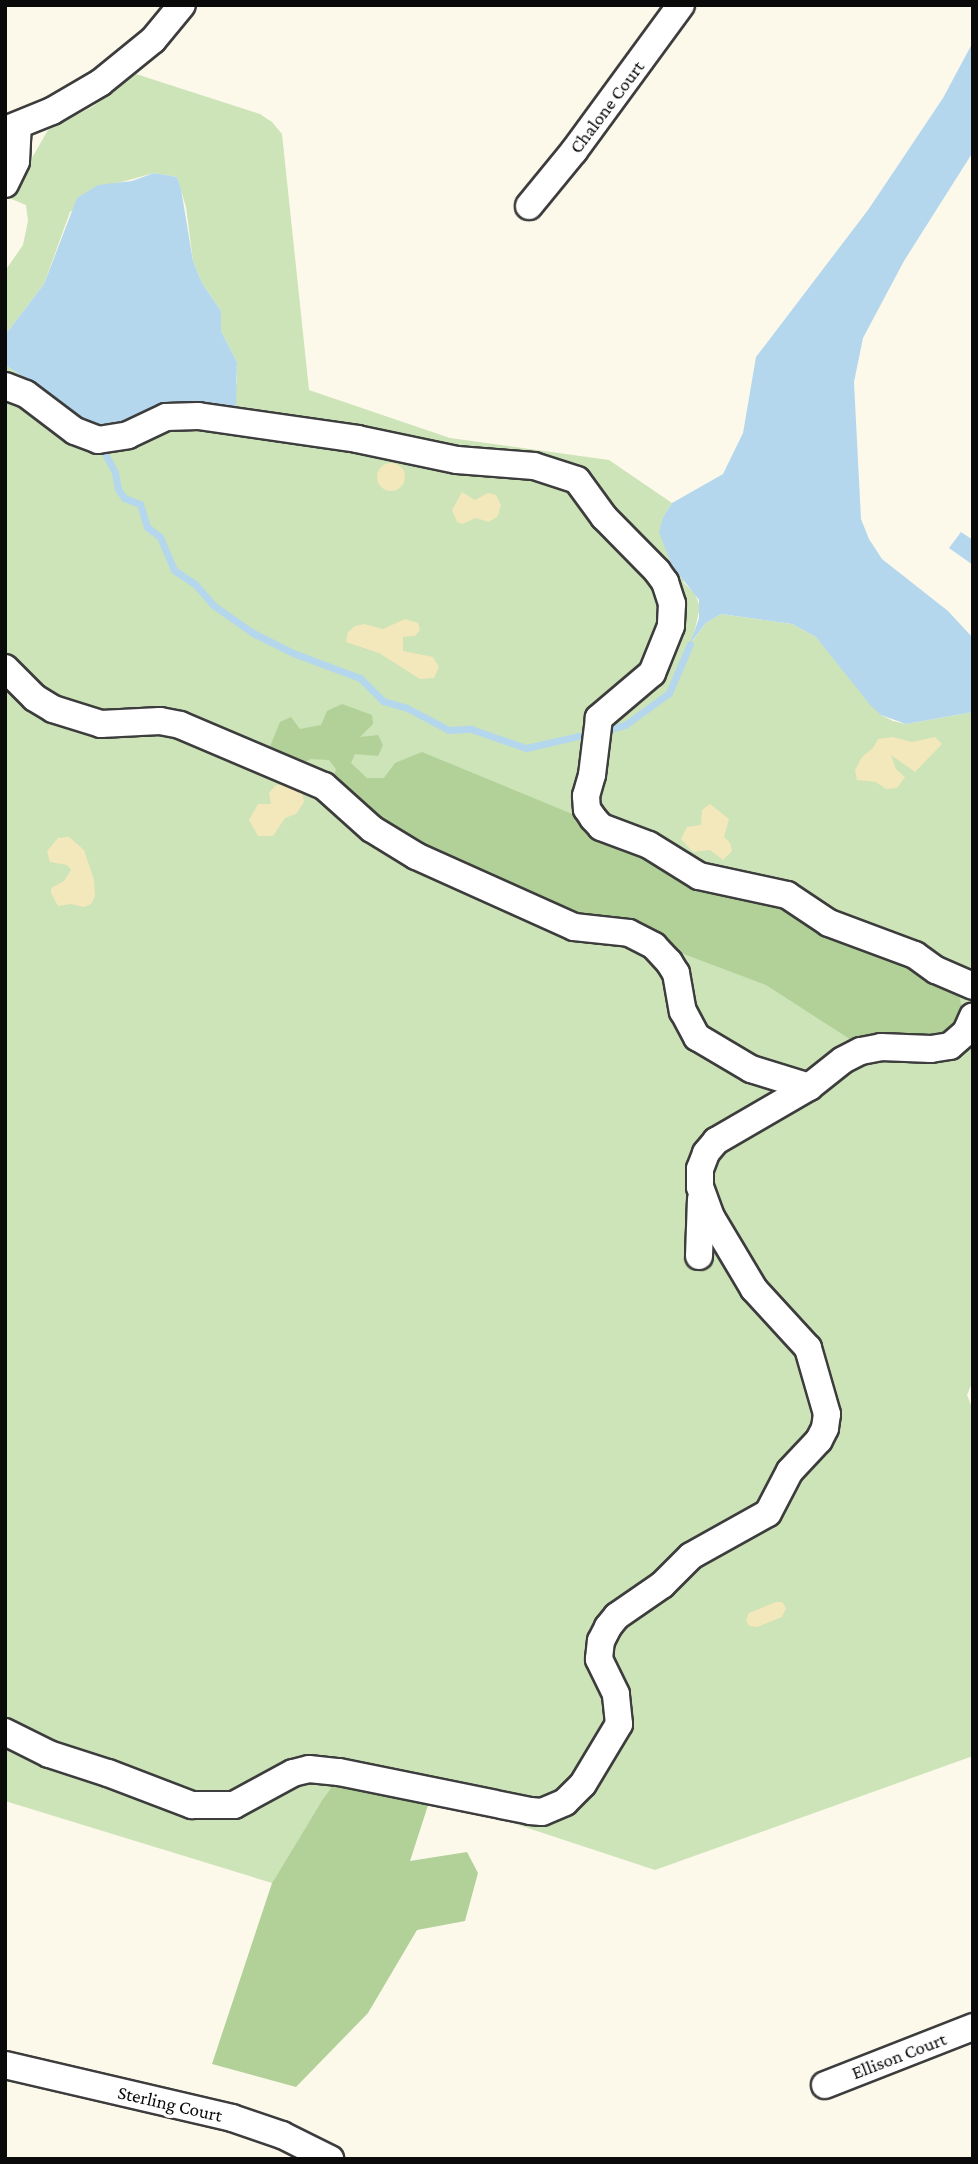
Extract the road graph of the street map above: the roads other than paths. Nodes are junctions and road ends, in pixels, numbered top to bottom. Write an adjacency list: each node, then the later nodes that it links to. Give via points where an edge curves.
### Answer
1 (182, 5): 3 (street, via 153,40 100,83)
2 (681, 5): 5 (street, Chalone Court)
3 (12, 128): 4 (street, via 16,161)
4 (5, 184)
5 (529, 206)
6 (5, 386): 8 (street, via 26,394 75,431 98,440 128,435 166,417 198,416 357,439 457,460 534,466 577,480 604,517 657,571 669,594 672,615 668,638 652,673 599,718 586,796 593,818 601,827 649,845 699,877 787,895 829,923 915,955)
7 (5, 668): 10 (street, via 53,709 101,724 160,721 180,725 324,786 372,830 416,856 574,927 629,933 654,946 676,973 683,1012 697,1037 751,1069)
8 (973, 986)
9 (973, 1016): 10 (street, via 966,1032 950,1046 861,1051)
10 (809, 1087): 11 (street, via 716,1141 700,1169)
11 (700, 1187): 12 (street); 13 (street, via 711,1217 754,1289 808,1348 827,1414 819,1440 790,1471 768,1513 691,1556 608,1627 599,1659 616,1694 619,1724 579,1790 565,1802 542,1812 339,1772 301,1770 234,1805 192,1805 49,1754)
12 (699, 1256)
13 (5, 1732)
14 (973, 2027): 16 (street, Ellison Court)
15 (5, 2065): 17 (street, Sterling Court, via 232,2118 282,2135)
16 (825, 2085)
17 (330, 2159)

